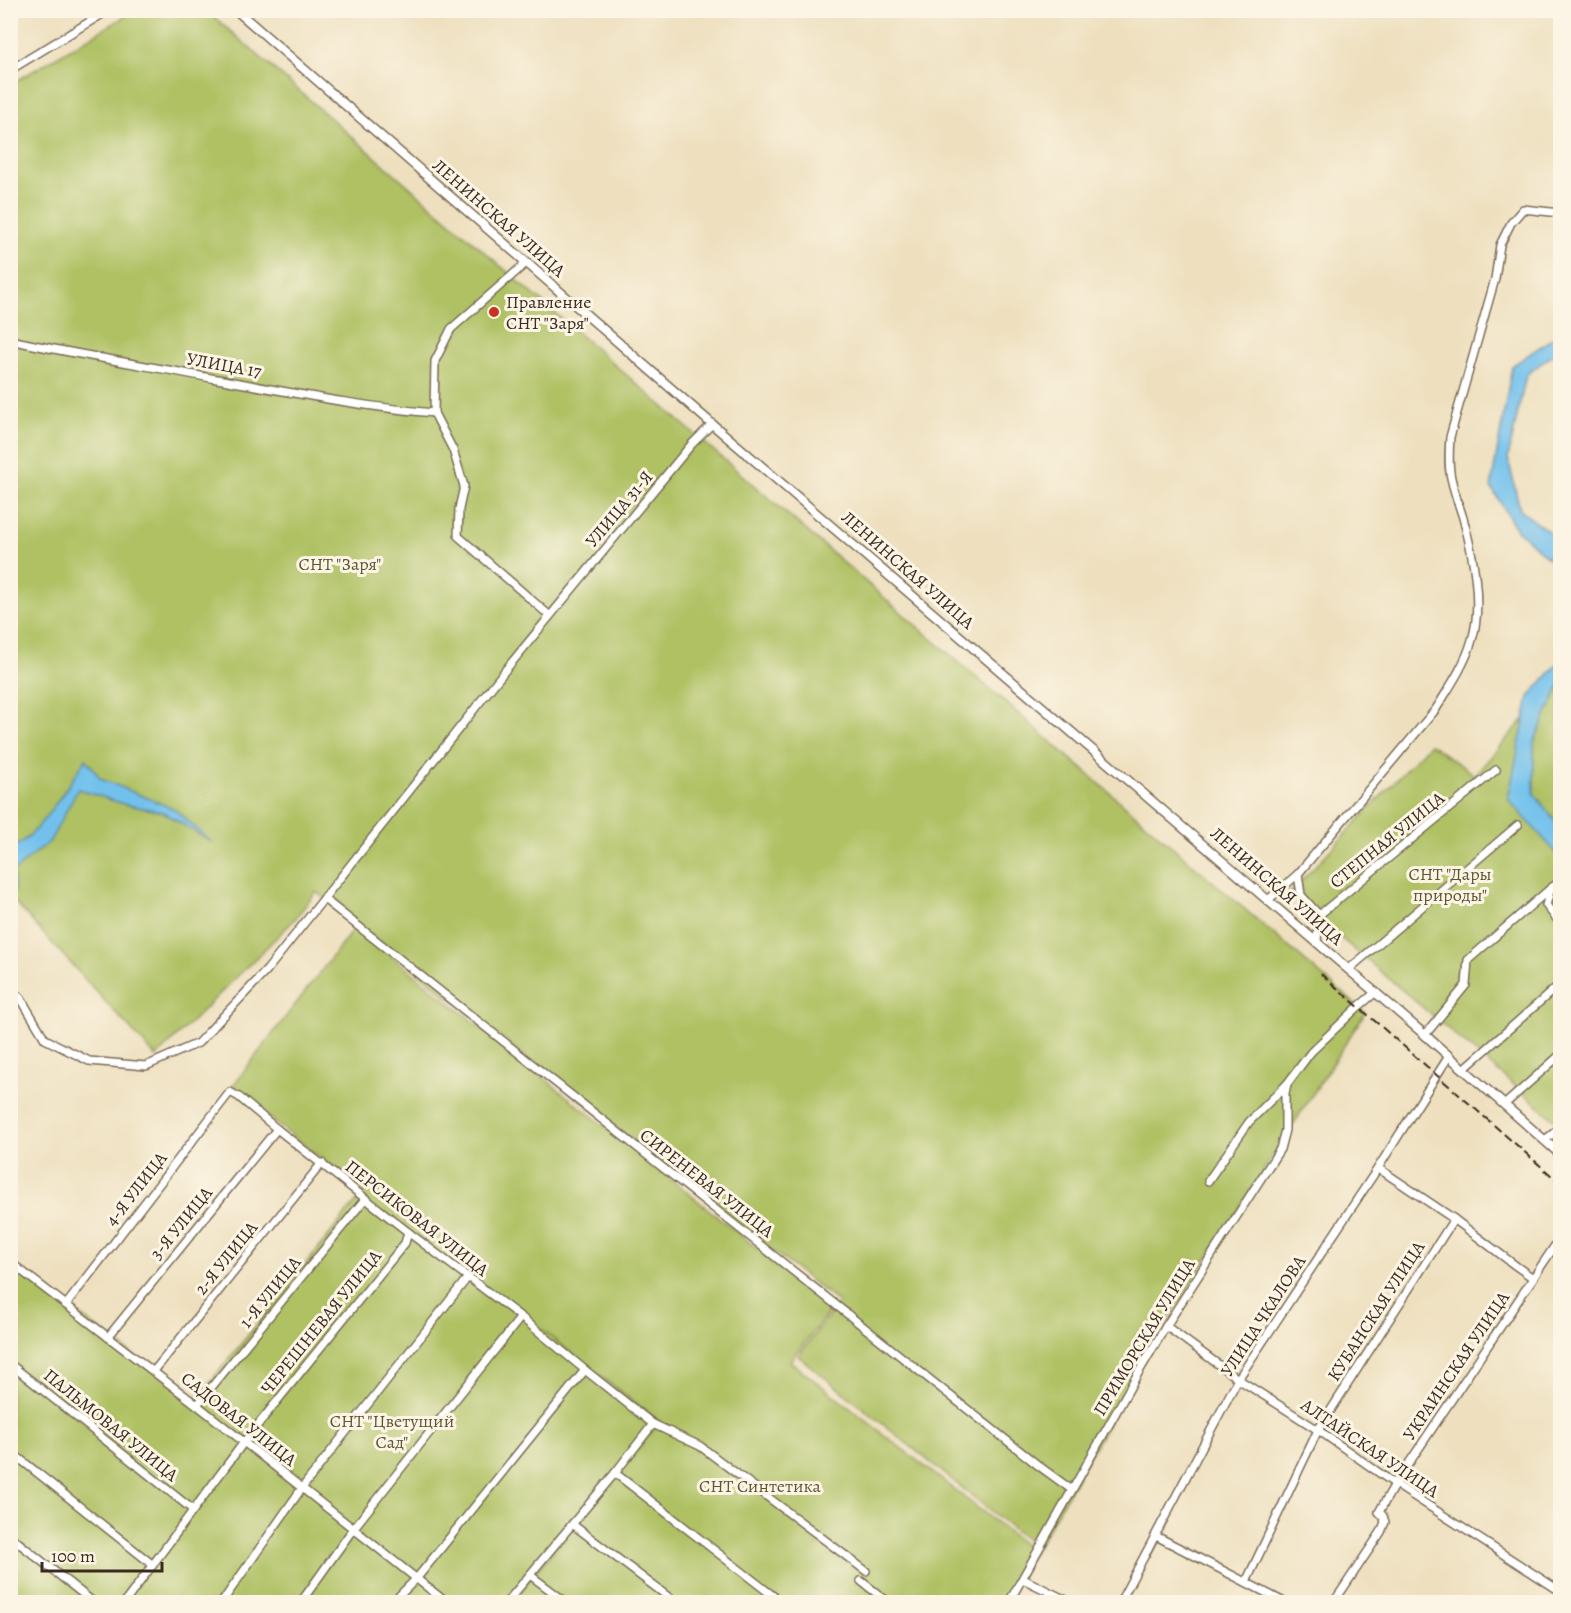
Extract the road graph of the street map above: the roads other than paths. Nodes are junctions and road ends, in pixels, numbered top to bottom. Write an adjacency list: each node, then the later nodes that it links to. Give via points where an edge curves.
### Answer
1 (109, 10): 3 (street)
2 (236, 10): 5 (street, ЛЕНИНСКАЯ УЛИЦА)
3 (10, 69)
4 (1560, 213): 14 (street, via 1523,209 1500,245 1496,279 1450,437 1451,477 1474,567 1477,617 1472,641 1436,709)
5 (526, 263): 7 (street, via 451,328 435,360); 8 (street, ЛЕНИНСКАЯ УЛИЦА)
6 (10, 340): 7 (street, УЛИЦА 17, via 275,390)
7 (434, 413): 9 (street, via 453,450 464,486 458,536)
8 (712, 424): 9 (street, УЛИЦА 31-Я); 18 (street, ЛЕНИНСКАЯ УЛИЦА)
9 (550, 616): 17 (street, УЛИЦА 31-Я)
10 (1560, 715): 11 (street)
11 (1560, 736)
12 (1496, 770): 19 (street, СТЕПНАЯ УЛИЦА)
13 (1518, 825): 22 (street)
14 (1298, 874): 18 (street); 19 (street, via 1301,895)
15 (1560, 882): 16 (street)
16 (1551, 888): 20 (street, via 1546,905); 26 (street, via 1468,960 1466,985)
17 (324, 899): 24 (street, УЛИЦА 31-Я, via 267,970 198,1043 146,1066 88,1061 45,1039 20,997); 63 (street, СИРЕНЕВАЯ УЛИЦА)
18 (1268, 900): 21 (street, ЛЕНИНСКАЯ УЛИЦА)
19 (1319, 915): 21 (street)
20 (1560, 923)
21 (1317, 942): 22 (street, ЛЕНИНСКАЯ УЛИЦА)
22 (1349, 969): 25 (street, ЛЕНИНСКАЯ УЛИЦА)
23 (1560, 984): 29 (street)
24 (10, 990)
25 (1376, 992): 26 (street, ЛЕНИНСКАЯ УЛИЦА); 30 (street, via 1311,1052)
26 (1425, 1035): 28 (street, ЛЕНИНСКАЯ УЛИЦА)
27 (1560, 1055): 32 (street)
28 (1449, 1056): 29 (street, ЛЕНИНСКАЯ УЛИЦА); 38 (street, УЛИЦА ЧКАЛОВА)
29 (1464, 1069): 32 (street, ЛЕНИНСКАЯ УЛИЦА)
30 (1287, 1084): 39 (street, via 1249,1122); 49 (street, ПРИМОРСКАЯ УЛИЦА, via 1280,1149)
31 (230, 1092): 34 (street, ПЕРСИКОВАЯ УЛИЦА); 47 (street, 4-Я УЛИЦА)
32 (1504, 1105): 35 (street, ЛЕНИНСКАЯ УЛИЦА)
33 (1560, 1128): 35 (street)
34 (277, 1129): 37 (street, ПЕРСИКОВАЯ УЛИЦА); 50 (street, 3-Я УЛИЦА)
35 (1545, 1140): 36 (street, ЛЕНИНСКАЯ УЛИЦА)
36 (1560, 1154)
37 (322, 1163): 40 (street, ПЕРСИКОВАЯ УЛИЦА); 53 (street, 2-Я УЛИЦА)
38 (1378, 1168): 41 (street); 54 (street, УЛИЦА ЧКАЛОВА)
39 (1208, 1180)
40 (365, 1199): 42 (street, ПЕРСИКОВАЯ УЛИЦА); 55 (street, 1-Я УЛИЦА)
41 (1454, 1219): 46 (street); 57 (street, КУБАНСКАЯ УЛИЦА)
42 (408, 1232): 45 (street, ПЕРСИКОВАЯ УЛИЦА); 58 (street, ЧЕРЕШНЕВАЯ УЛИЦА, via 405,1243)
43 (1560, 1238): 46 (street, УКРАИНСКАЯ УЛИЦА)
44 (10, 1262): 47 (street, САДОВАЯ УЛИЦА)
45 (468, 1277): 48 (street, ПЕРСИКОВАЯ УЛИЦА); 62 (street)
46 (1533, 1278): 61 (street, УКРАИНСКАЯ УЛИЦА)
47 (66, 1305): 50 (street, САДОВАЯ УЛИЦА)
48 (522, 1317): 52 (street, ПЕРСИКОВАЯ УЛИЦА); 66 (street)
49 (1166, 1326): 54 (street, АЛТАЙСКАЯ УЛИЦА); 63 (street, ПРИМОРСКАЯ УЛИЦА)
50 (108, 1337): 53 (street, САДОВАЯ УЛИЦА)
51 (10, 1364): 64 (street, ПАЛЬМОВАЯ УЛИЦА)
52 (585, 1370): 56 (street, ПЕРСИКОВАЯ УЛИЦА); 72 (street)
53 (154, 1371): 55 (street, САДОВАЯ УЛИЦА)
54 (1238, 1379): 57 (street, АЛТАЙСКАЯ УЛИЦА); 68 (street, УЛИЦА ЧКАЛОВА)
55 (197, 1405): 58 (street, САДОВАЯ УЛИЦА)
56 (653, 1424): 60 (street); 70 (street, ПЕРСИКОВАЯ УЛИЦА, via 700,1446)
57 (1318, 1430): 61 (street, АЛТАЙСКАЯ УЛИЦА); 75 (street, КУБАНСКАЯ УЛИЦА)
58 (244, 1442): 62 (street, САДОВАЯ УЛИЦА); 64 (street, ЧЕРЕШНЕВАЯ УЛИЦА)
59 (10, 1451): 69 (street)
60 (615, 1473): 65 (street); 86 (street)
61 (1395, 1484): 76 (street, АЛТАЙСКАЯ УЛИЦА); 92 (street, УКРАИНСКАЯ УЛИЦА, via 1379,1512 1385,1522 1381,1532)
62 (302, 1488): 66 (street, САДОВАЯ УЛИЦА); 79 (street)
63 (1072, 1490): 73 (street, ПРИМОРСКАЯ УЛИЦА)
64 (193, 1510): 69 (street, ЧЕРЕШНЕВАЯ УЛИЦА)
65 (572, 1524): 71 (street); 85 (street)
66 (353, 1529): 72 (street, САДОВАЯ УЛИЦА); 80 (street)
67 (10, 1536): 77 (street)
68 (1156, 1536): 75 (street); 90 (street, УЛИЦА ЧКАЛОВА)
69 (153, 1565): 78 (street, ЧЕРЕШНЕВАЯ УЛИЦА)
70 (866, 1571)
71 (530, 1575): 83 (street); 84 (street)
72 (417, 1578): 81 (street); 82 (street, САДОВАЯ УЛИЦА)
73 (1023, 1579): 88 (street, ПРИМОРСКАЯ УЛИЦА); 89 (street)
74 (861, 1581): 87 (street)
75 (1246, 1582): 91 (street)
76 (1560, 1591)
77 (93, 1602)
78 (125, 1602)
79 (222, 1602)
80 (301, 1602)
81 (393, 1602)
82 (446, 1602)
83 (507, 1602)
84 (566, 1602)
85 (675, 1602)
86 (781, 1602)
87 (888, 1602)
88 (1010, 1602)
89 (1070, 1602)
90 (1120, 1602)
91 (1284, 1602)
92 (1334, 1602)

